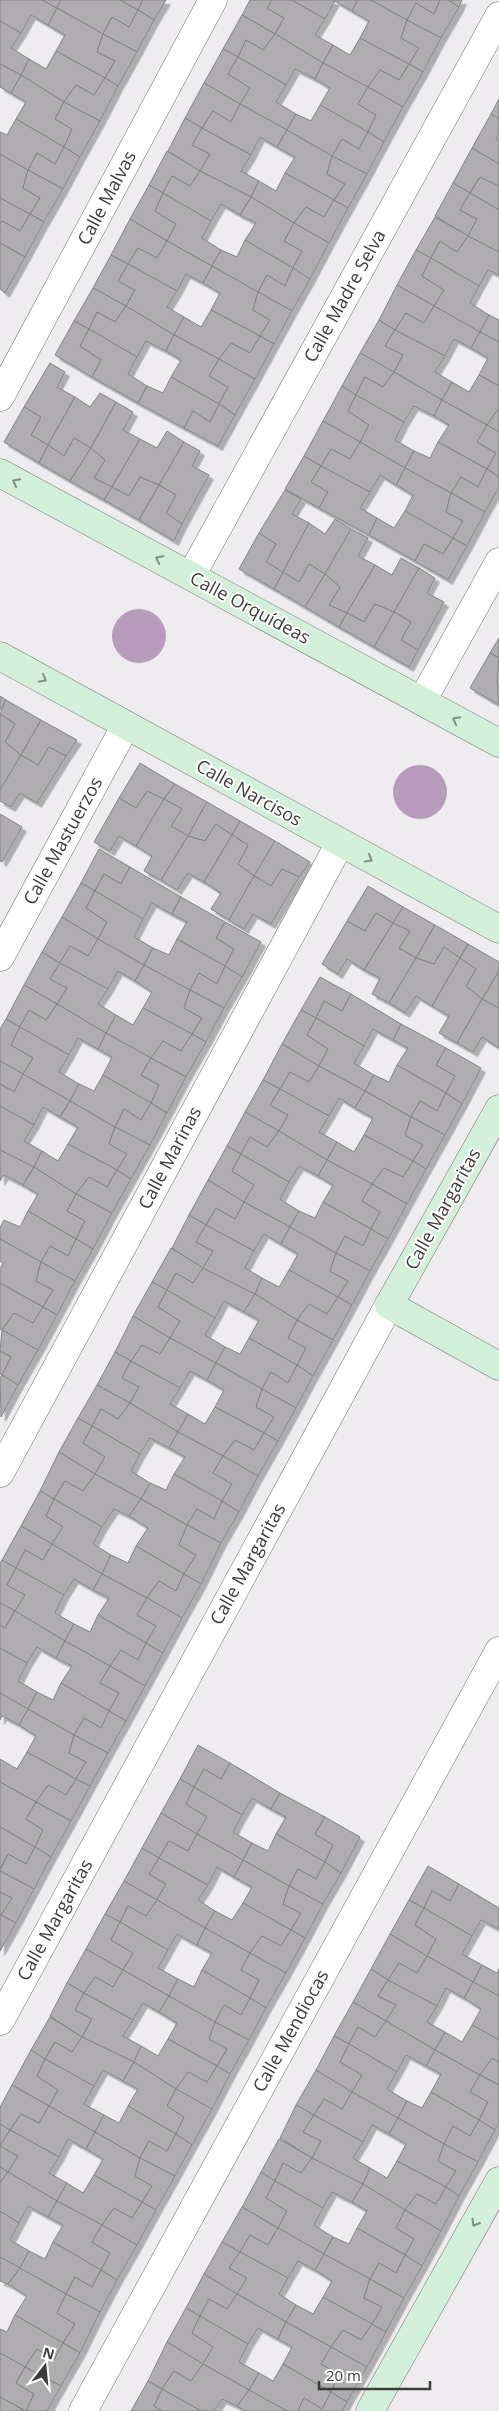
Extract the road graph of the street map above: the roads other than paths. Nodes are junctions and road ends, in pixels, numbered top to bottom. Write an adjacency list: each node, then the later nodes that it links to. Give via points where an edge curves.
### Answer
1 (213, 0): 3 (street, Calle Malvas)
2 (499, 16): 6 (street, Calle Madre Selva)
3 (0, 397)
4 (0, 473): 6 (street, Calle Orquídeas, one-way to 4)
5 (499, 562): 8 (street)
6 (191, 576): 8 (street, Calle Orquídeas)
7 (0, 656): 9 (street, Calle Narcisos, one-way to 9)
8 (422, 701): 10 (street, Calle Orquídeas, one-way to 8)
9 (126, 725): 11 (street, Calle Narcisos); 13 (street, Calle Mastuerzos)
10 (499, 743)
11 (340, 843): 12 (street, Calle Narcisos, one-way to 12); 17 (street, Calle Marinas)
12 (499, 929)
13 (0, 956)
14 (499, 1109): 15 (street, Calle Margaritas)
15 (389, 1305): 16 (street); 19 (street, Calle Margaritas)
16 (499, 1366)
17 (0, 1473)
18 (499, 1651): 22 (street, Calle Mendiocas)
19 (7, 1992): 20 (street, Calle Margaritas)
20 (0, 2021)
21 (499, 2180): 23 (street, one-way to 23)
22 (83, 2411)
23 (370, 2411)

